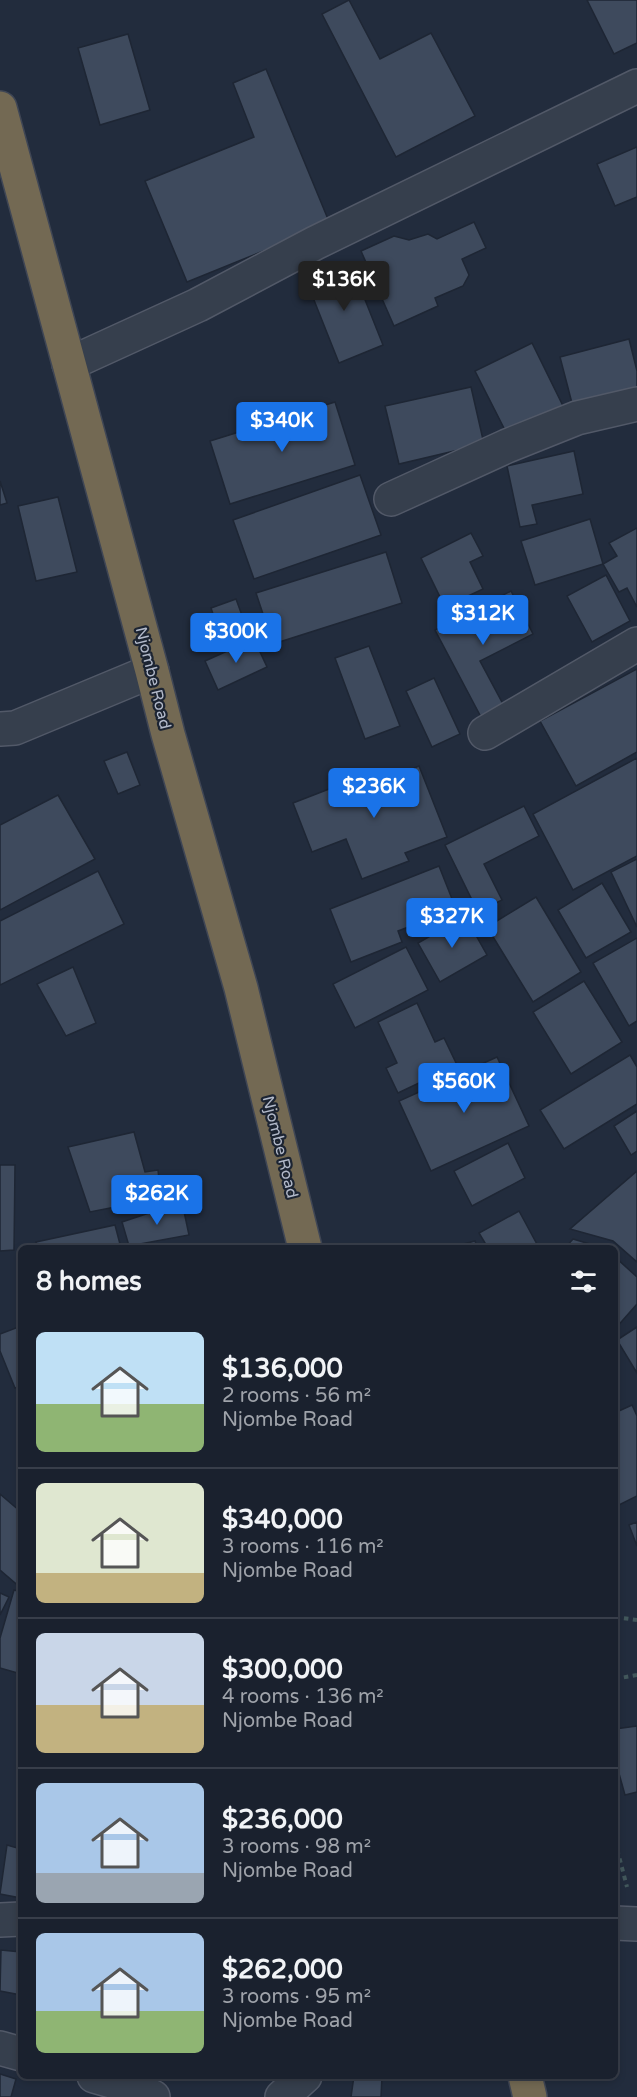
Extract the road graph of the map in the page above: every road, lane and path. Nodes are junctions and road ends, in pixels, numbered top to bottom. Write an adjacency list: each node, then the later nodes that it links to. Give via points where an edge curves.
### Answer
1 (637, 86): 3 (street, via 315,243 198,305)
2 (0, 108): 3 (highway, Njombe Road)
3 (69, 364): 7 (highway, Njombe Road)
4 (637, 404): 5 (street, via 577,418)
5 (391, 499)
6 (637, 644): 9 (street)
7 (152, 671): 8 (street, via 15,728); 10 (highway, Njombe Road, via 241,988)
8 (0, 729)
9 (485, 733)
10 (304, 1245)
11 (618, 1617): 12 (path)
12 (637, 1620)
13 (637, 1675): 14 (path)
14 (618, 1678)
15 (618, 1852): 19 (path)
16 (18, 1919): 17 (street)
17 (0, 1920)
18 (618, 1923): 19 (street)
19 (637, 1924)
20 (0, 2048): 21 (street)
21 (18, 2053)
22 (104, 2079): 25 (street)
23 (302, 2079): 26 (street)
24 (526, 2079): 27 (highway)
25 (153, 2097)
26 (282, 2097)
27 (530, 2097)

